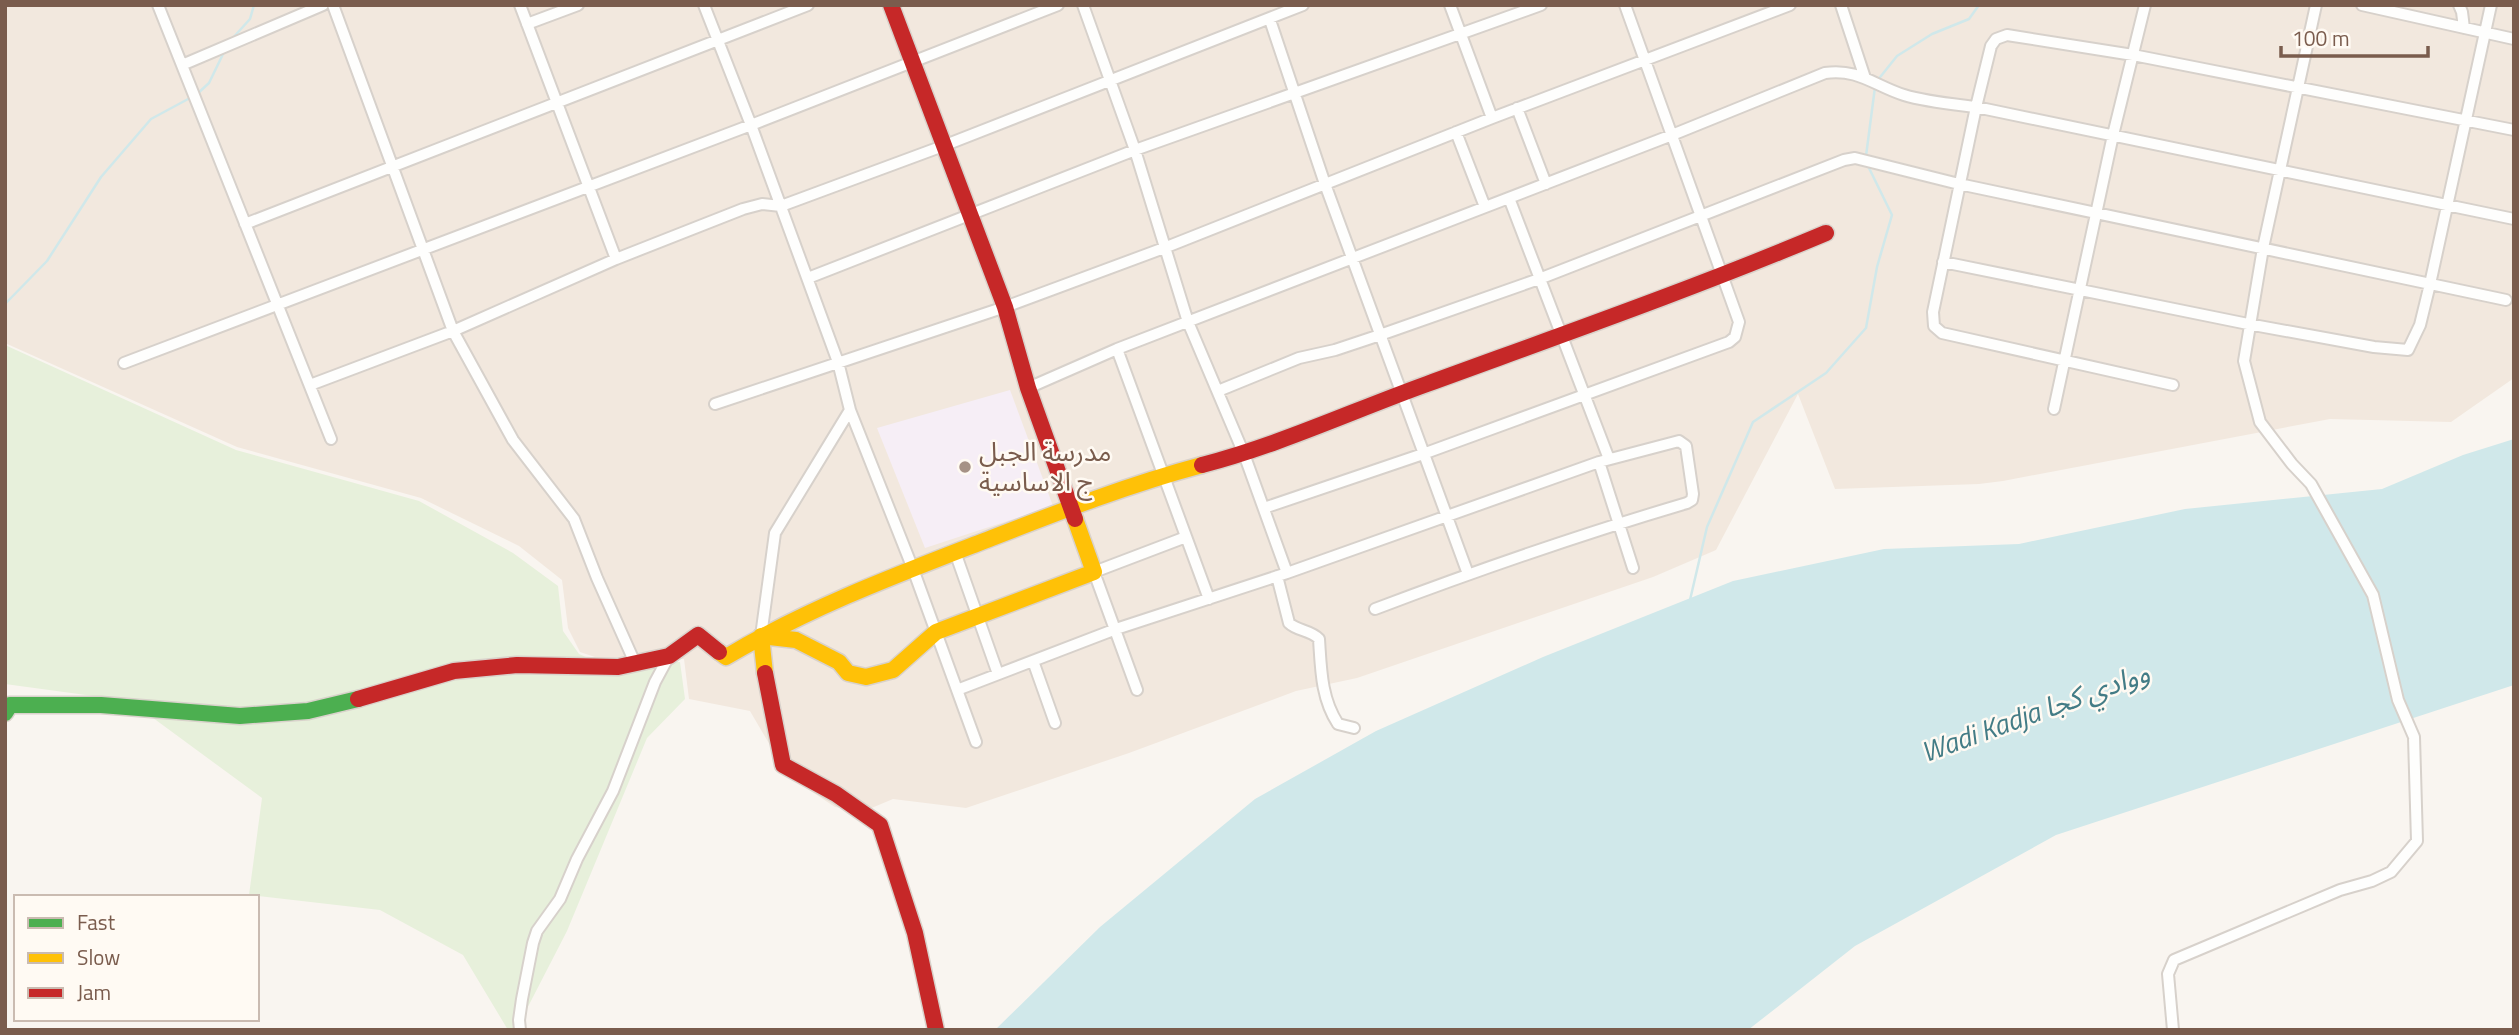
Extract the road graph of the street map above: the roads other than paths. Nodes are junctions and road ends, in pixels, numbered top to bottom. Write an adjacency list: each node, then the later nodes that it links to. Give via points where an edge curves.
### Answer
1 (158, 5): 32 (street)
2 (323, 5): 32 (street)
3 (333, 5): 49 (street)
4 (520, 5): 23 (street)
5 (578, 5): 23 (street)
6 (704, 5): 28 (street)
7 (808, 5): 28 (street)
8 (891, 5): 31 (street)
9 (1058, 5): 31 (street)
10 (1083, 5): 34 (street)
11 (1303, 5): 22 (street)
12 (1450, 5): 26 (street)
13 (1541, 5): 26 (street)
14 (1625, 5): 30 (street)
15 (1790, 5): 30 (street)
16 (1841, 5): 33 (street)
17 (2145, 5): 29 (street)
18 (2316, 5): 35 (street)
19 (2362, 5): 24 (street)
20 (2459, 5): 24 (street)
21 (2491, 5): 25 (street)
22 (1270, 20): 34 (street); 36 (street)
23 (527, 24): 37 (street)
24 (2464, 28): 25 (street)
25 (2485, 33): 27 (street); 41 (street)
26 (1460, 35): 36 (street); 40 (street)
27 (2514, 39)
28 (718, 41): 37 (street); 42 (street)
29 (2133, 55): 35 (street); 38 (street, via 2007,35 1991,46); 46 (street)
30 (1645, 60): 39 (street); 45 (street)
31 (912, 61): 42 (street); 47 (street)
32 (182, 65): 63 (street)
33 (1865, 78): 38 (street, via 1921,100); 45 (street, via 1840,71 1825,73)
34 (1109, 82): 47 (street); 48 (street)
35 (2299, 87): 41 (street); 50 (street)
36 (1294, 95): 48 (street); 51 (street)
37 (557, 103): 49 (street); 54 (street)
38 (1976, 107): 46 (street); 53 (street)
39 (1517, 108): 40 (street); 52 (street)
40 (1492, 118): 44 (street)
41 (2466, 121): 43 (street); 56 (street)
42 (751, 125): 54 (street); 57 (street)
43 (2514, 130)
44 (1456, 132): 51 (street); 58 (street)
45 (1672, 135): 52 (street); 60 (street)
46 (2113, 135): 50 (street); 59 (street)
47 (943, 146): 57 (street); 61 (street)
48 (1135, 150): 61 (street); 65 (street)
49 (393, 167): 63 (street); 67 (street)
50 (2280, 170): 56 (street); 66 (street)
51 (1325, 184): 65 (street); 68 (street)
52 (1546, 184): 55 (street)
53 (1959, 184): 59 (street); 60 (street, via 1855,158); 70 (street)
54 (589, 187): 67 (street); 69 (street)
55 (1509, 198): 58 (street); 73 (street)
56 (2448, 204): 62 (street); 74 (street)
57 (781, 206): 69 (street, via 743,209); 72 (street)
58 (1485, 207): 68 (street)
59 (2097, 212): 66 (street); 75 (street)
60 (1701, 214): 71 (street); 73 (street)
61 (970, 215): 72 (street); 78 (street)
62 (2514, 219)
63 (245, 224): 77 (street)
64 (1826, 233): 71 (street)
65 (1164, 247): 78 (street); 79 (street)
66 (2263, 248): 74 (street); 80 (street)
67 (423, 249): 77 (street); 81 (street)
68 (1354, 258): 79 (street); 82 (street)
69 (616, 259): 81 (street)
70 (1943, 262): 75 (street); 85 (street, via 1933,312 1934,326 1942,333)
71 (1723, 276): 83 (street); 93 (street, via 1739,322 1735,337)
72 (808, 278): 86 (street)
73 (1539, 279): 82 (street); 83 (street)
74 (2430, 285): 76 (street); 80 (street, via 2420,325 2408,349)
75 (2081, 289): 80 (street); 85 (street)
76 (2506, 300)
77 (277, 305): 87 (street); 88 (street)
78 (1005, 307): 86 (street); 90 (street)
79 (1188, 322): 84 (street); 91 (street)
80 (2248, 324): 131 (street, via 2244,361 2260,422 2311,484 2372,595 2398,700 2414,737 2417,841 2391,872 2175,960 2168,974)
81 (453, 331): 88 (street); 121 (street, via 513,440 574,519)
82 (1380, 335): 91 (street, via 1299,358); 92 (street)
83 (1561, 336): 92 (street); 93 (street)
84 (1117, 349): 90 (street); 101 (street)
85 (2066, 361): 89 (street); 95 (street)
86 (838, 362): 94 (street); 96 (street)
87 (124, 363)
88 (310, 385): 97 (street)
89 (2173, 385)
90 (1028, 388): 102 (street)
91 (1218, 391): 98 (street)
92 (1400, 394): 98 (street); 99 (street)
93 (1584, 395): 99 (street); 100 (street)
94 (715, 404)
95 (2054, 409)
96 (850, 410): 109 (street); 118 (street, via 775,533)
97 (331, 439)
98 (1244, 454): 101 (street); 103 (street)
99 (1423, 454): 103 (street); 104 (street)
100 (1604, 461): 104 (street); 105 (street); 105 (street, via 1679,441 1686,446 1692,499)
101 (1164, 474): 102 (street); 106 (street)
102 (1070, 508): 107 (street); 110 (street)
103 (1264, 508): 111 (street)
104 (1446, 516): 111 (street); 112 (street)
105 (1619, 523): 108 (street); 112 (street)
106 (1186, 537): 110 (street); 113 (street)
107 (955, 552): 109 (street); 115 (street)
108 (1633, 568)
109 (913, 569): 117 (street); 118 (street, via 854,591)
110 (1094, 572): 115 (street); 116 (street)
111 (1282, 574): 113 (street); 127 (street, via 1289,623 1318,639 1330,713 1338,724)
112 (1468, 574): 114 (street)
113 (1209, 599): 116 (street)
114 (1376, 609)
115 (979, 616): 117 (street); 122 (street)
116 (1115, 629): 120 (street); 124 (street)
117 (936, 632): 118 (street, via 893,670 866,677 848,673 839,662 796,640); 123 (street)
118 (761, 636): 119 (street, via 726,657 698,635); 130 (street, via 766,688 783,765 880,825 915,933)
119 (669, 656): 121 (street); 129 (street, via 613,791 560,899 537,931)
120 (1033, 661): 122 (street); 126 (street)
121 (635, 663): 125 (street, via 618,667 517,664 454,671 308,711 240,716 101,705 10,705)
122 (998, 674): 123 (street)
123 (957, 690): 128 (street)
124 (1137, 690)
125 (5, 713)
126 (1055, 723)
127 (1354, 728)
128 (976, 742)
129 (520, 1030)
130 (936, 1030)
131 (2173, 1030)

